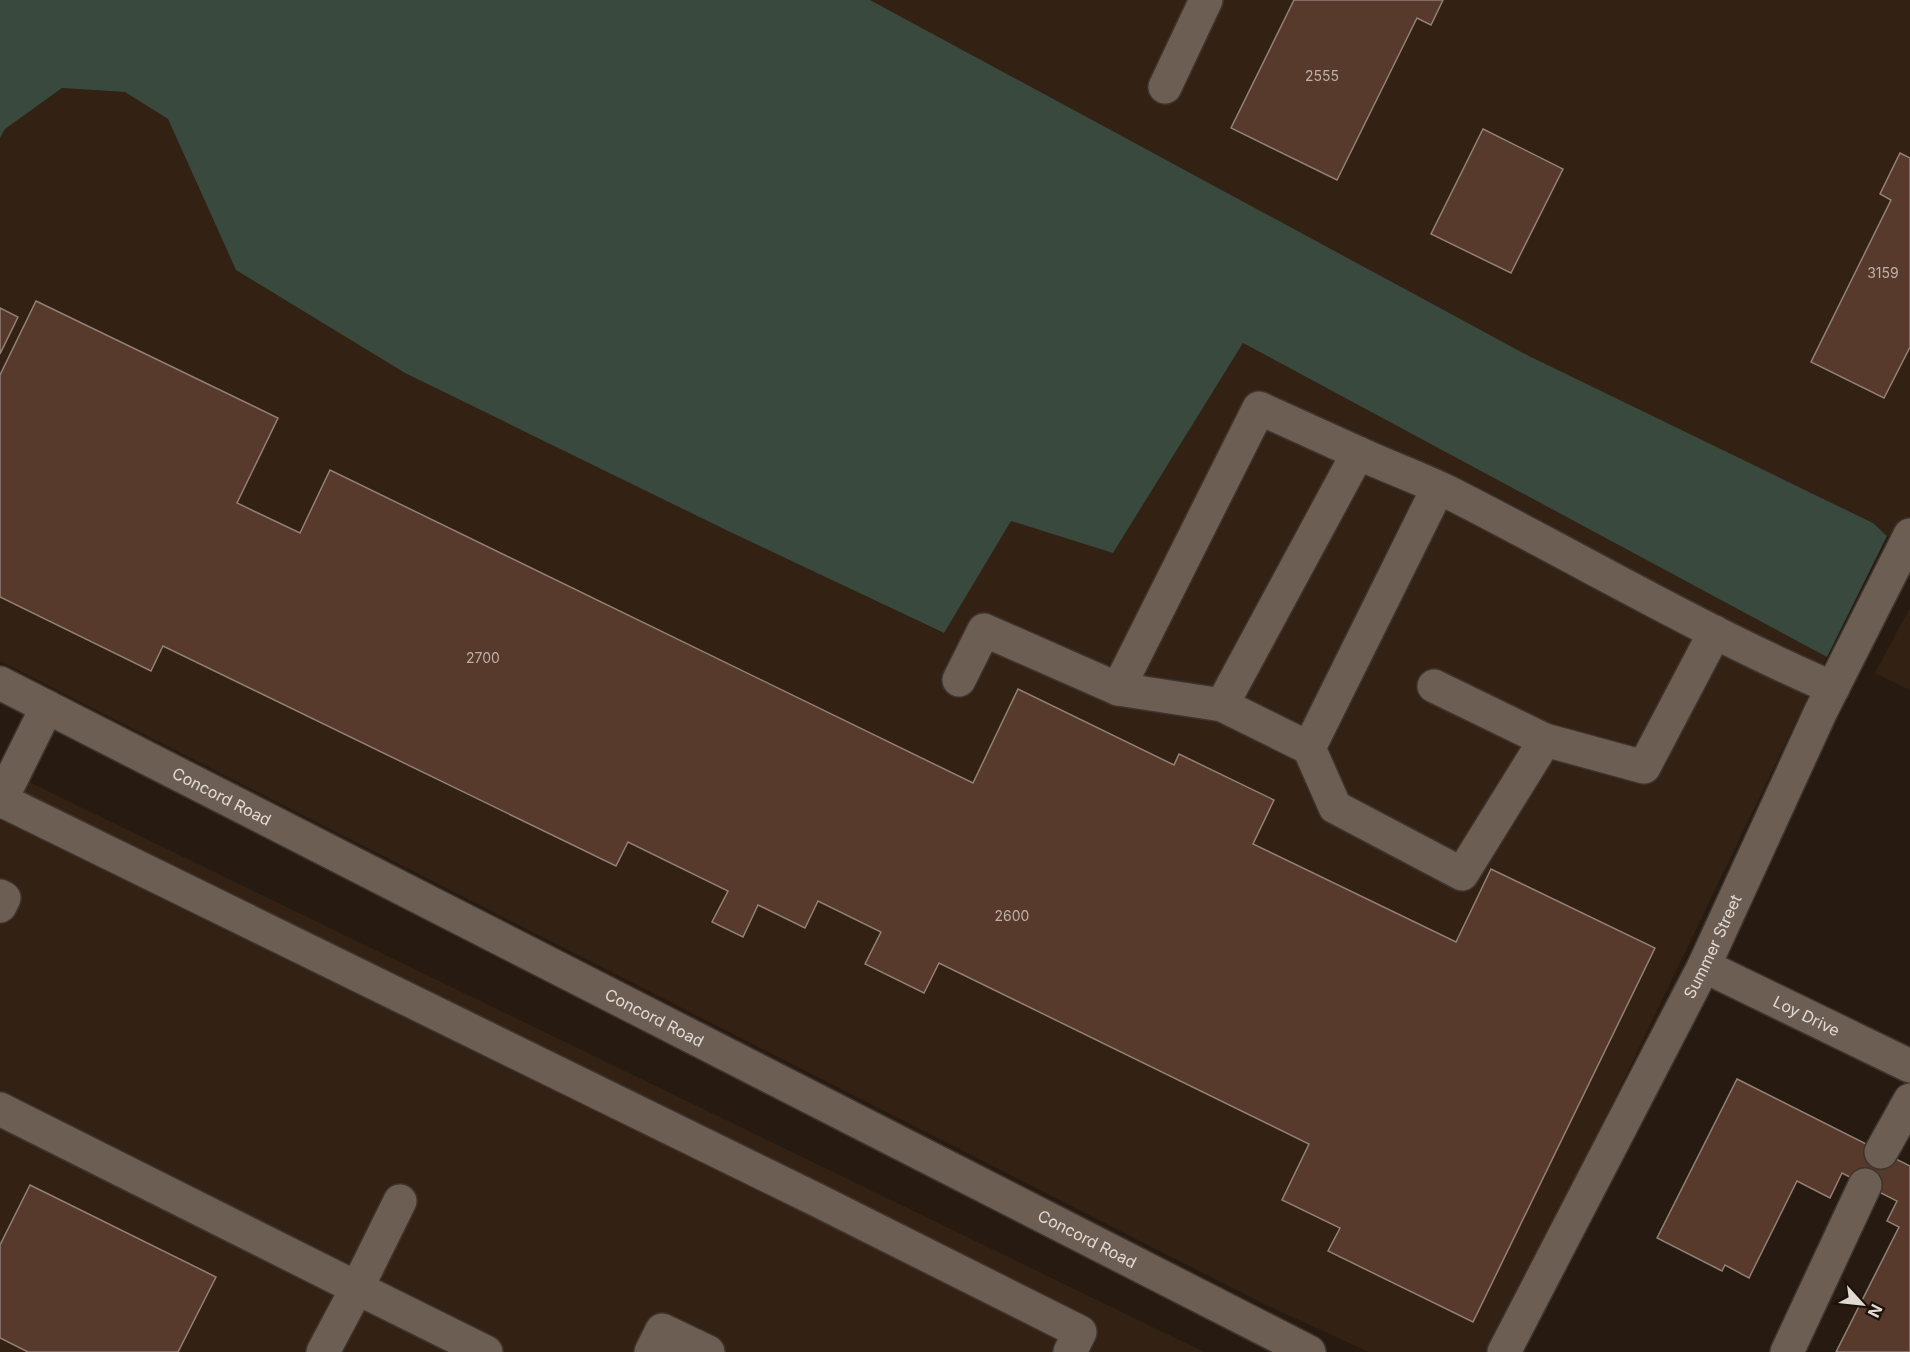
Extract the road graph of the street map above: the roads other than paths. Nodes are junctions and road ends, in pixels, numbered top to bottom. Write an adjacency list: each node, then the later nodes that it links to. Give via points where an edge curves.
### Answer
1 (1206, 0): 2 (street)
2 (1165, 87)
3 (1358, 453): 4 (street); 11 (street, via 1259,408); 12 (street)
4 (1438, 488): 6 (street); 15 (street)
5 (1910, 535): 10 (street, Summer Street)
6 (1715, 632): 10 (street); 14 (street, via 1644,767)
7 (959, 680): 11 (street, via 984,630)
8 (0, 683): 13 (street, Concord Road)
9 (1434, 686): 14 (street)
10 (1833, 688): 19 (street, Summer Street)
11 (1118, 689): 12 (street)
12 (1222, 705): 15 (street)
13 (47, 707): 16 (street); 32 (street, Concord Road)
14 (1545, 740): 15 (street, via 1462,874 1335,807)
15 (1309, 748)
16 (1, 801): 31 (street, via 1080,1332)
17 (0, 896): 18 (street, via 4,898)
18 (0, 906)
19 (1704, 966): 20 (street, Loy Drive); 33 (street, Summer Street)
20 (1910, 1066)
21 (1910, 1100): 23 (street)
22 (0, 1108): 26 (street)
23 (1881, 1152)
24 (1864, 1185): 34 (street)
25 (400, 1201): 26 (street)
26 (357, 1288): 27 (street); 28 (street)
27 (323, 1352)
28 (486, 1352)
29 (651, 1352): 30 (street, via 662,1330)
30 (708, 1352)
31 (1070, 1352)
32 (1309, 1352)
33 (1504, 1352)
34 (1787, 1352)

